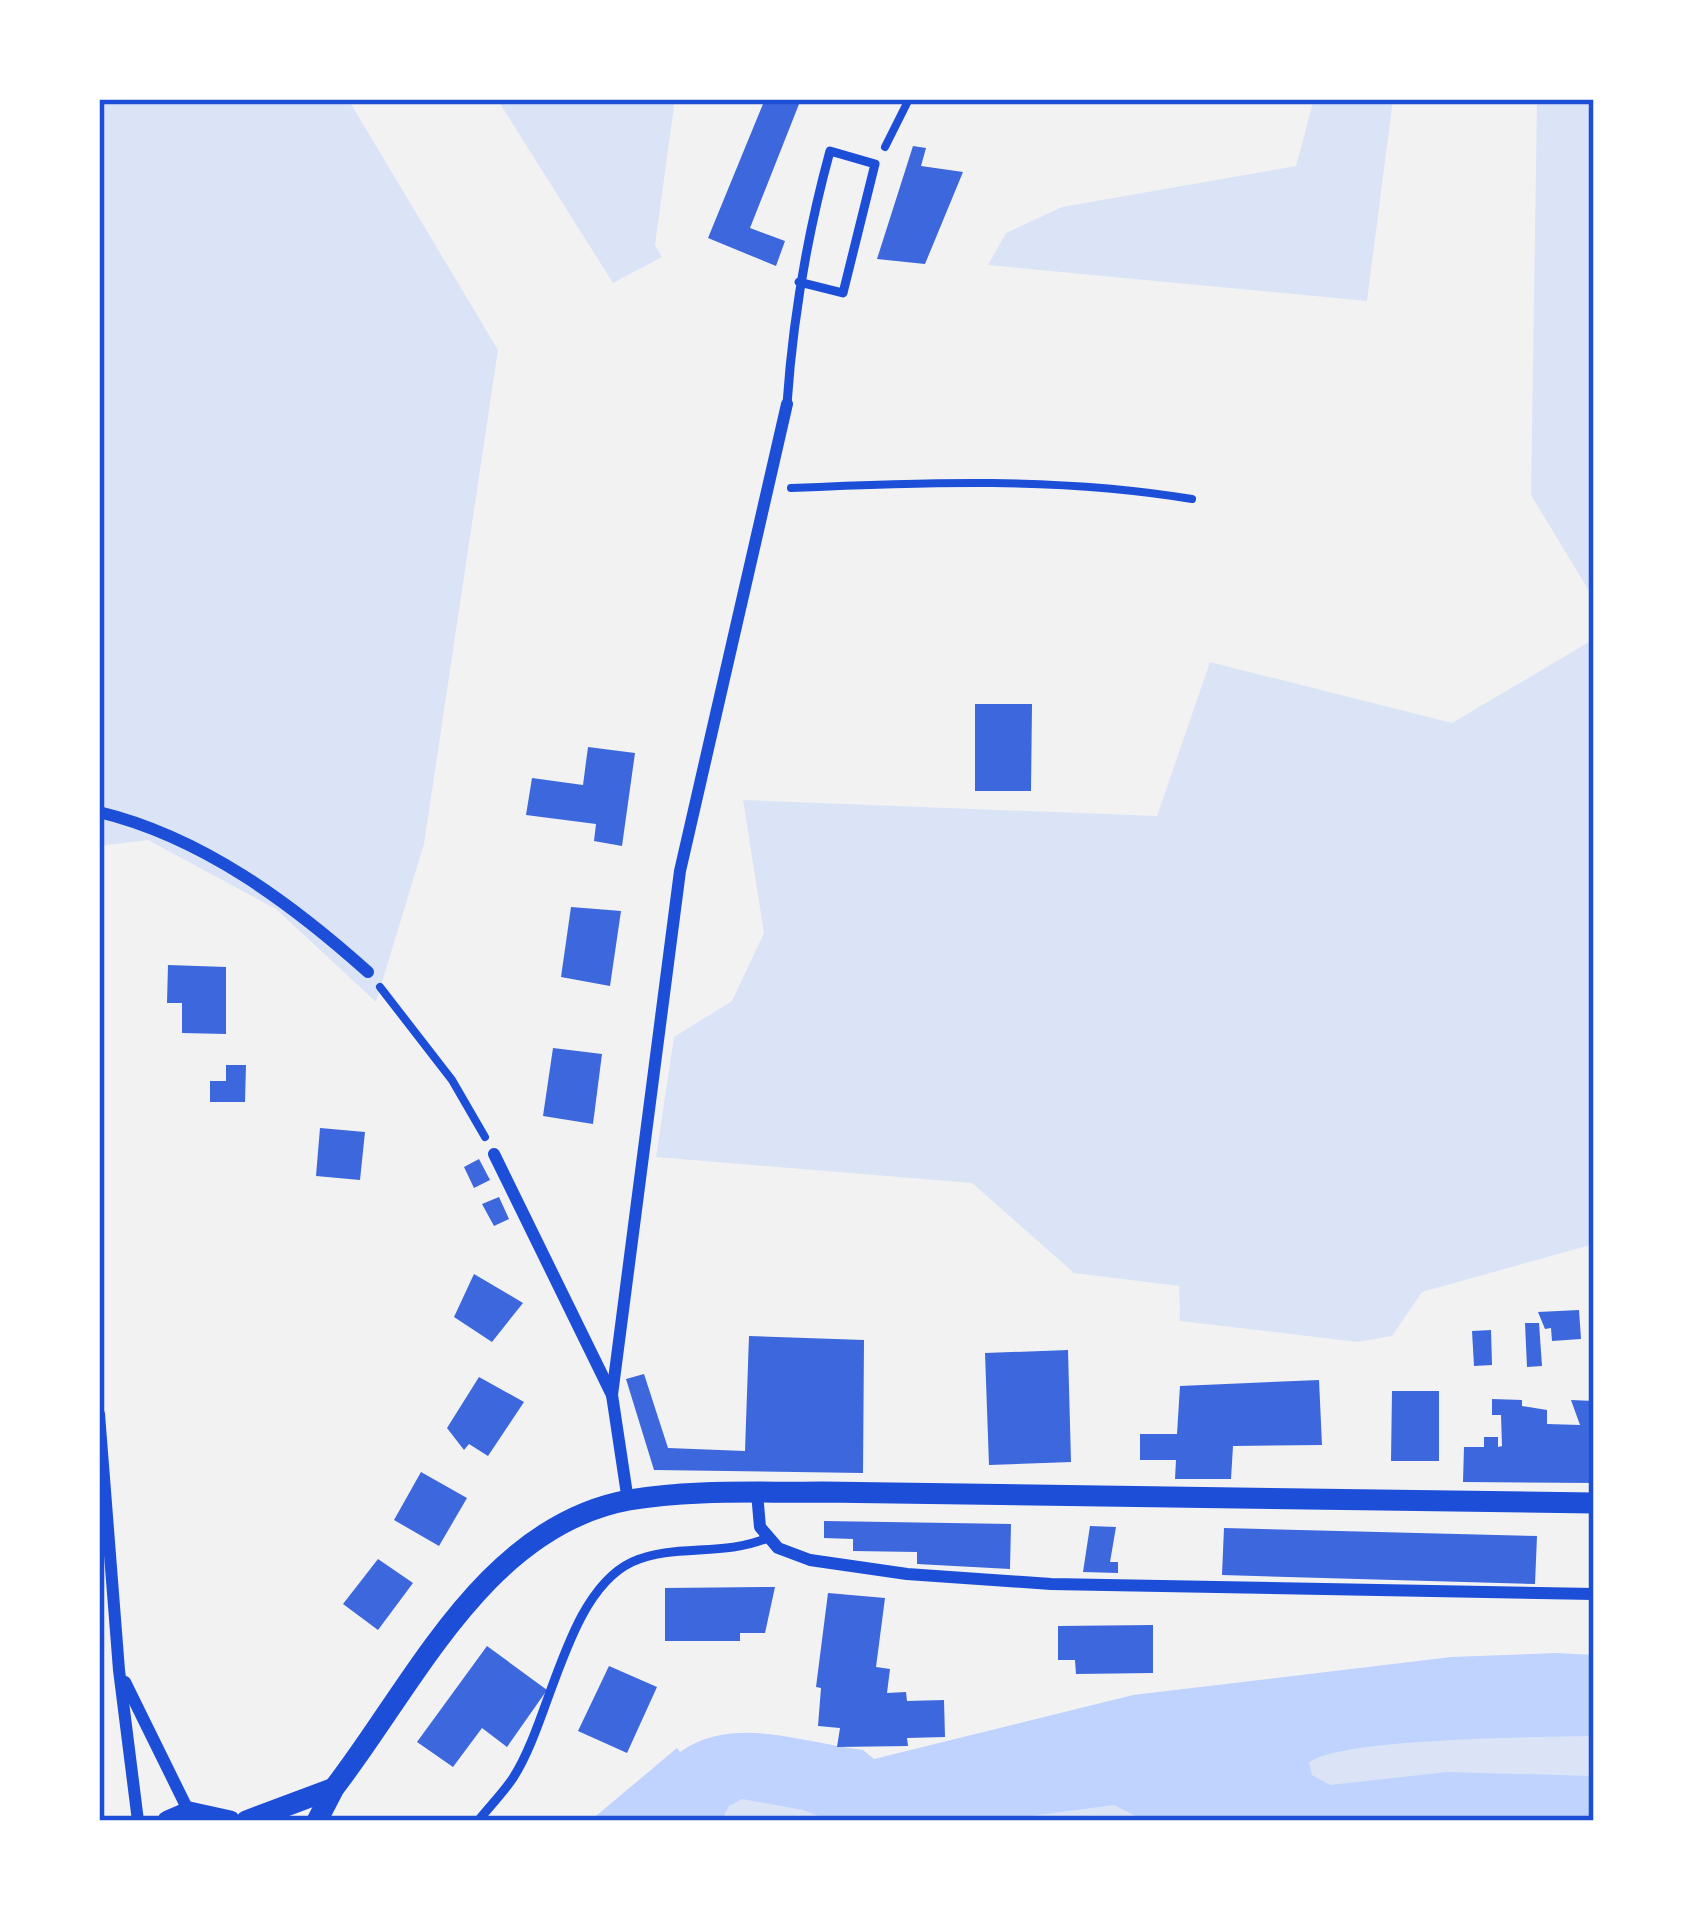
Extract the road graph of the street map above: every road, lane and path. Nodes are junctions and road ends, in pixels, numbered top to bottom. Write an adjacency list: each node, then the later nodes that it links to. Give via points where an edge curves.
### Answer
1 (909, 99): 2 (path)
2 (875, 164): 3 (lane, via 843,293); 3 (lane, via 830,151)
3 (799, 282): 4 (lane)
4 (787, 404): 5 (street)
5 (772, 489): 6 (path, via 1109,485); 10 (street, via 680,871)
6 (1192, 499)
7 (99, 812): 8 (street, via 230,867 295,907)
8 (368, 972): 9 (path, via 452,1080)
9 (494, 1154): 10 (street)
10 (612, 1394): 13 (street)
11 (99, 1414): 17 (street)
12 (757, 1492): 13 (street); 14 (street); 15 (street)
13 (628, 1501): 18 (street, via 549,1534 478,1593)
14 (1594, 1503)
15 (767, 1538): 16 (street, via 810,1560 973,1580); 24 (lane, via 714,1553 658,1554 614,1572 592,1598 514,1776)
16 (1594, 1594)
17 (119, 1670): 19 (street); 20 (street)
18 (334, 1789): 22 (street); 23 (street)
19 (179, 1817): 21 (street)
20 (138, 1821)
21 (230, 1821)
22 (246, 1821)
23 (317, 1821)
24 (478, 1821)

